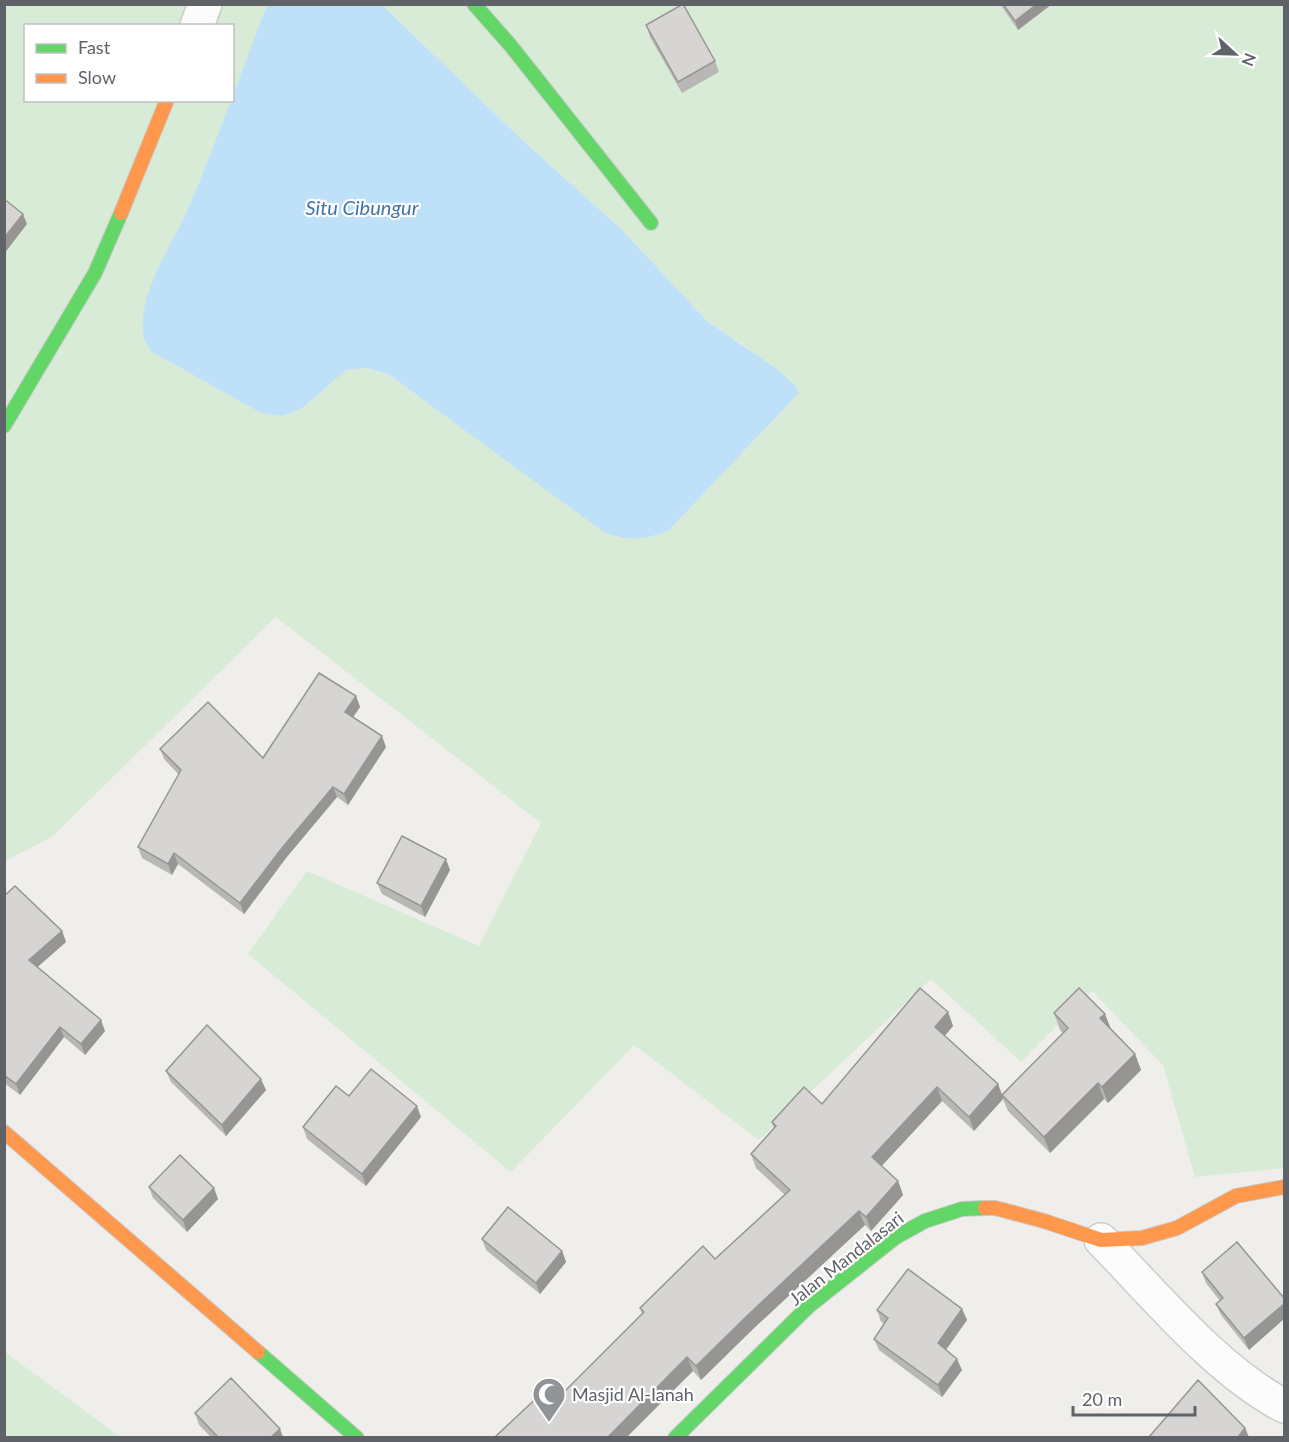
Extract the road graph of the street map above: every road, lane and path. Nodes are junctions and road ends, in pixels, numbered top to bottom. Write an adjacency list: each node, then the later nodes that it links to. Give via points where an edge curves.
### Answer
1 (205, 4): 3 (street)
2 (474, 4): 5 (street)
3 (198, 24)
4 (166, 102): 6 (street, via 94,273)
5 (651, 223)
6 (4, 426)
7 (4, 1132): 11 (street)
8 (1284, 1187): 9 (street, Jalan Mandalasari, via 1236,1196 1177,1228 1142,1238)
9 (1101, 1240): 10 (street, via 1213,1355); 12 (street, Jalan Mandalasari, via 995,1208 962,1209 925,1221 896,1238 809,1306)
10 (1284, 1406)
11 (357, 1437)
12 (675, 1437)

